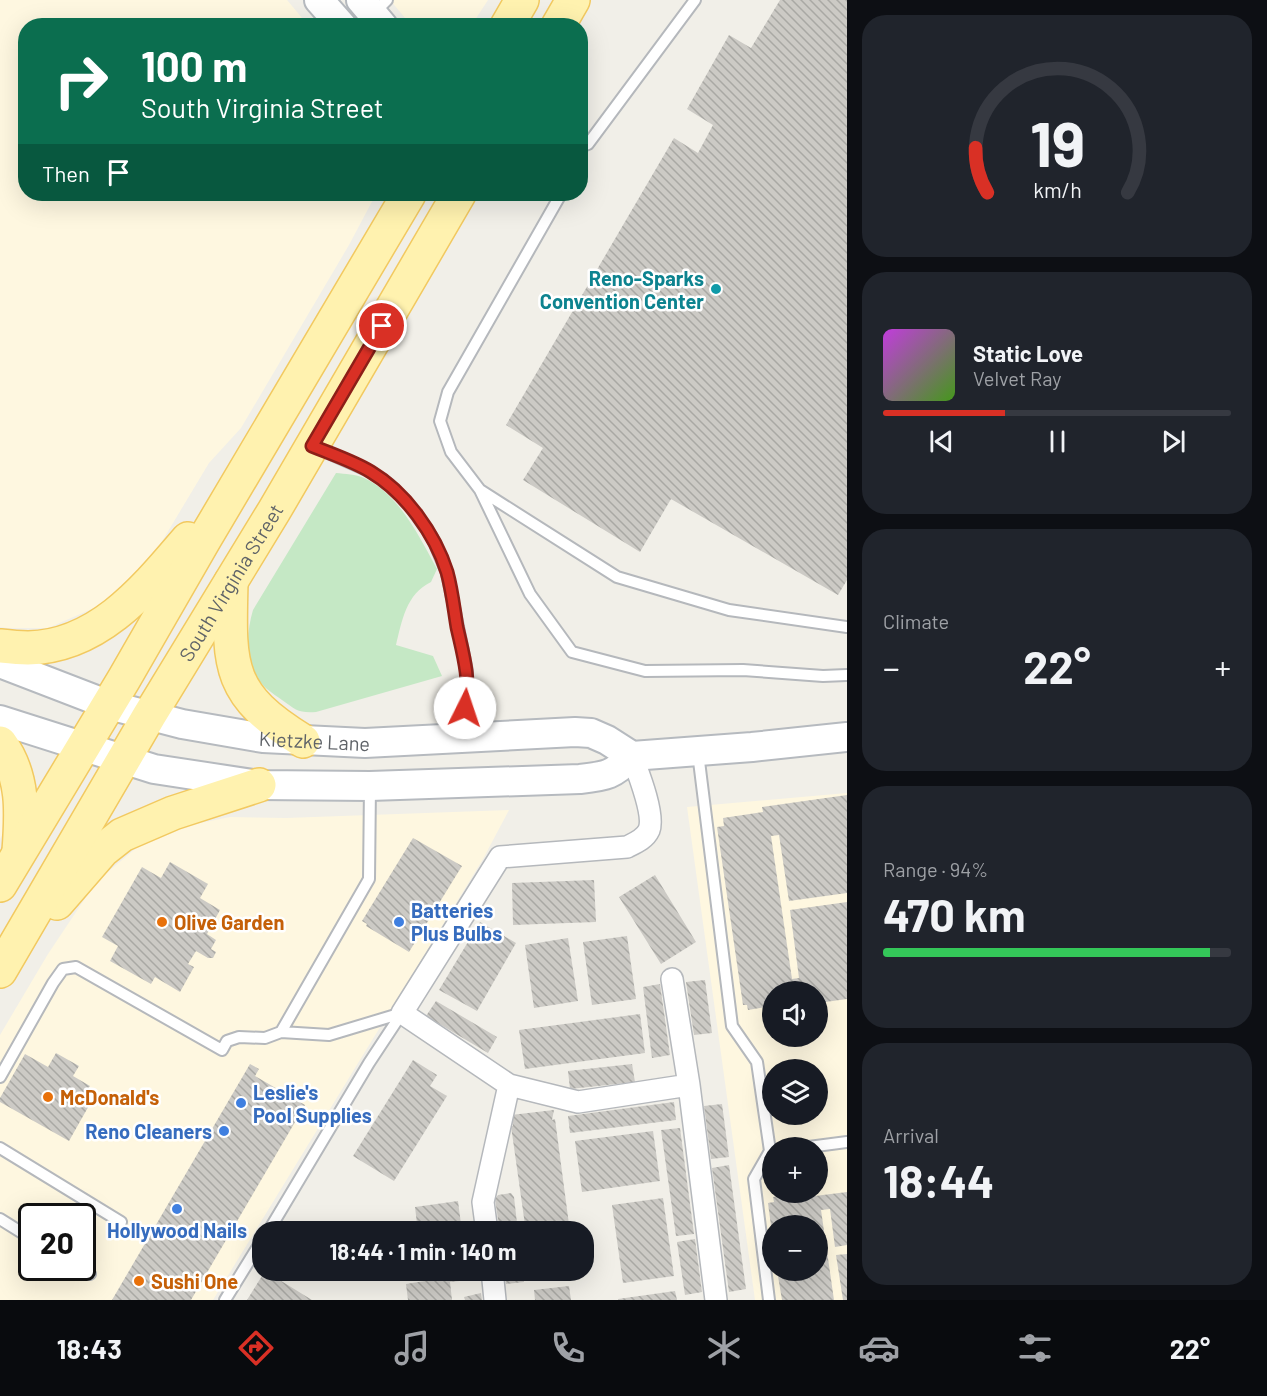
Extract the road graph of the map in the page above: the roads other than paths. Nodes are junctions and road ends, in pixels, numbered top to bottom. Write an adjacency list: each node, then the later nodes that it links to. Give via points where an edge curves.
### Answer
1 (319, 0): 5 (main road)
2 (522, 0): 6 (main road)
3 (573, 0): 7 (main road)
4 (695, 0): 8 (lane)
5 (335, 18)
6 (512, 18)
7 (563, 18)
8 (588, 140)
9 (403, 201): 13 (main road)
10 (455, 201): 12 (main road, South Virginia Street)
11 (557, 201): 14 (lane, via 448,392 440,421 451,452)
12 (312, 446): 15 (main road, South Virginia Street); 24 (lane, via 389,484 432,537 447,573 467,671)
13 (242, 476): 17 (main road, via 140,593 98,626 57,644 29,648); 20 (main road)
14 (480, 490): 16 (lane, via 616,577 729,610); 19 (lane, via 530,594 572,652 645,671)
15 (231, 579): 21 (main road, South Virginia Street); 25 (main road, via 231,645 234,668 244,691 272,720)
16 (847, 627)
17 (0, 646)
18 (0, 663): 20 (main road, Kietzke Lane)
19 (847, 675)
20 (109, 705): 21 (main road, Kietzke Lane); 27 (main road)
21 (149, 716): 25 (main road, Kietzke Lane, via 262,738); 30 (main road, South Virginia Street)
22 (0, 720): 27 (main road)
23 (847, 737): 28 (main road)
24 (460, 738): 25 (main road, Kietzke Lane, via 365,743); 29 (main road, Kietzke Lane, via 591,733)
25 (303, 741)
26 (0, 743): 33 (main road, via 16,771 20,791)
27 (83, 747): 30 (main road); 33 (main road)
28 (698, 752): 29 (main road); 42 (lane, via 732,1026 757,1062)
29 (632, 756): 32 (main road, via 616,772 598,777); 37 (street, via 644,785 649,832 627,847 500,857)
30 (123, 760): 31 (main road, via 154,769); 35 (main road, South Virginia Street)
31 (259, 785): 32 (main road); 35 (main road, via 173,813 122,835 103,850)
32 (370, 786): 38 (lane, via 369,879)
33 (19, 854): 34 (main road)
34 (0, 885)
35 (2, 967)
36 (672, 979): 41 (street)
37 (402, 1013): 38 (lane, via 329,1035); 40 (street); 48 (lane)
38 (281, 1032): 39 (lane, via 265,1038 239,1037 227,1041 222,1050 76,967 63,969)
39 (0, 1077)
40 (509, 1084): 41 (street, via 578,1102); 49 (street, via 483,1202)
41 (688, 1085): 56 (street)
42 (769, 1137)
43 (847, 1142): 44 (lane)
44 (828, 1144)
45 (0, 1148): 50 (lane)
46 (762, 1166): 57 (lane, via 754,1179)
47 (0, 1219): 51 (lane)
48 (275, 1221)
49 (486, 1221)
50 (121, 1222)
51 (18, 1230)
52 (252, 1256): 54 (lane)
53 (493, 1281): 55 (street)
54 (225, 1300)
55 (495, 1300)
56 (716, 1300)
57 (769, 1300)

